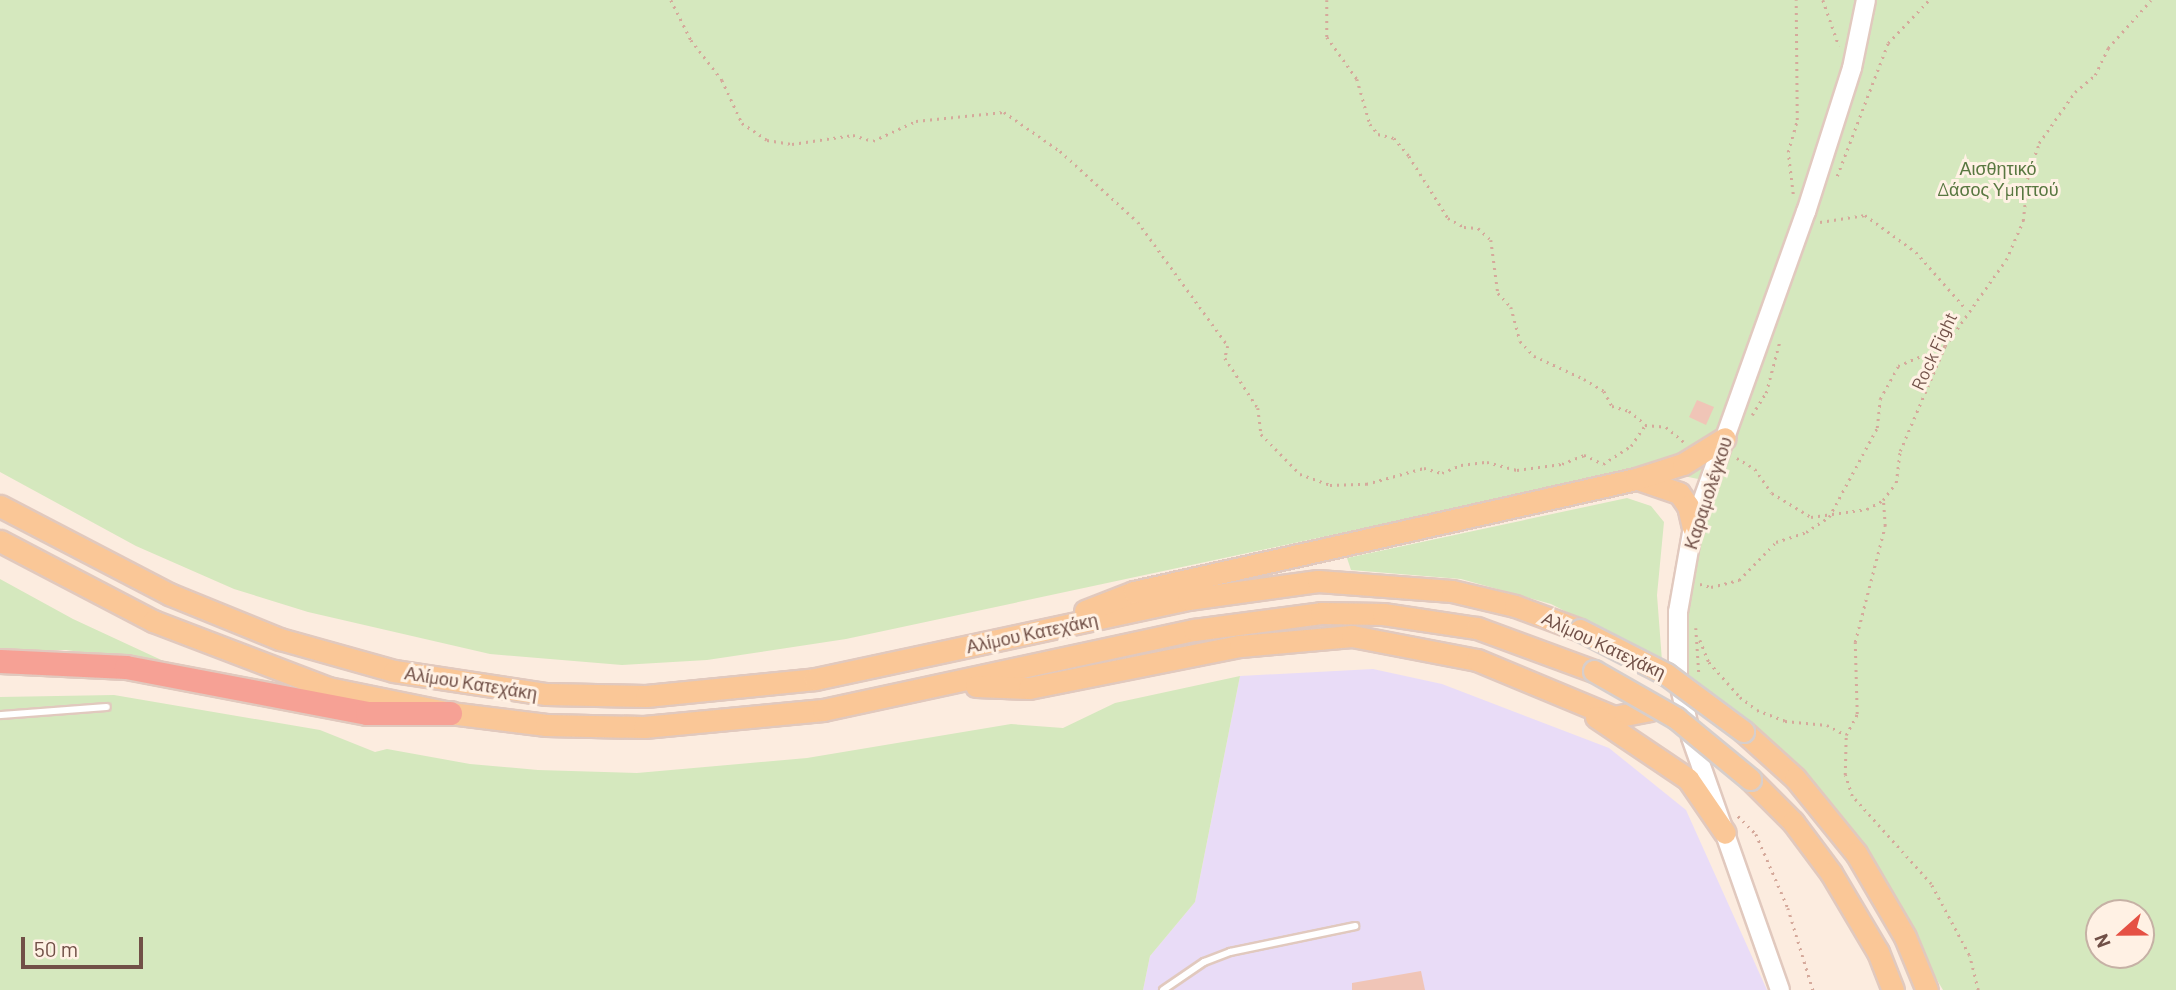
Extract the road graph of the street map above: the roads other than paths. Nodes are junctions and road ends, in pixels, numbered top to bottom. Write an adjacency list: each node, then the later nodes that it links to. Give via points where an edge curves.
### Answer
1 (1866, 0): 2 (main road, Καραμολέγκου, via 1815,209)
2 (1730, 447): 3 (main road); 5 (main road, Καραμολέγκου)
3 (1636, 479): 5 (main road, via 1679,493 1689,506); 7 (main road, via 1134,592)
4 (0, 506): 7 (main road, Αλίμου Κατεχάκη, via 223,618 335,657 497,688 646,696 720,691 815,679)
5 (1693, 527): 9 (main road, Καραμολέγκου, via 1678,612)
6 (0, 541): 14 (main road, Αλίμου Κατεχάκη, via 211,647 328,688)
7 (1028, 634): 21 (main road, Αλίμου Κατεχάκη, bridge, via 1221,593 1318,581 1452,591 1515,606 1580,630 1666,674 1743,731 1795,778 1856,853 1905,937)
8 (0, 661): 14 (highway, via 126,667 367,713)
9 (1678, 678): 13 (main road, via 1660,704); 16 (main road, Καραμολέγκου, via 1691,737)
10 (942, 685): 11 (main road, via 1029,688 1240,646 1352,636 1477,660); 14 (main road, Αλίμου Κατεχάκη, via 823,710 644,727 547,725); 20 (main road, Αλίμου Κατεχάκη, bridge, via 1194,630 1321,612 1393,615 1477,628 1594,671 1676,718 1750,779 1793,822 1831,873 1878,952)
11 (1576, 705): 13 (main road, via 1614,717); 16 (main road, via 1656,753 1689,779)
12 (107, 707): 15 (lane)
13 (1650, 710)
14 (450, 713)
15 (0, 715)
16 (1726, 833): 19 (main road, Καραμολέγκου)
17 (1355, 926): 18 (lane, via 1230,952 1204,962)
18 (1163, 990)
19 (1780, 990)
20 (1893, 990)
21 (1927, 990)

